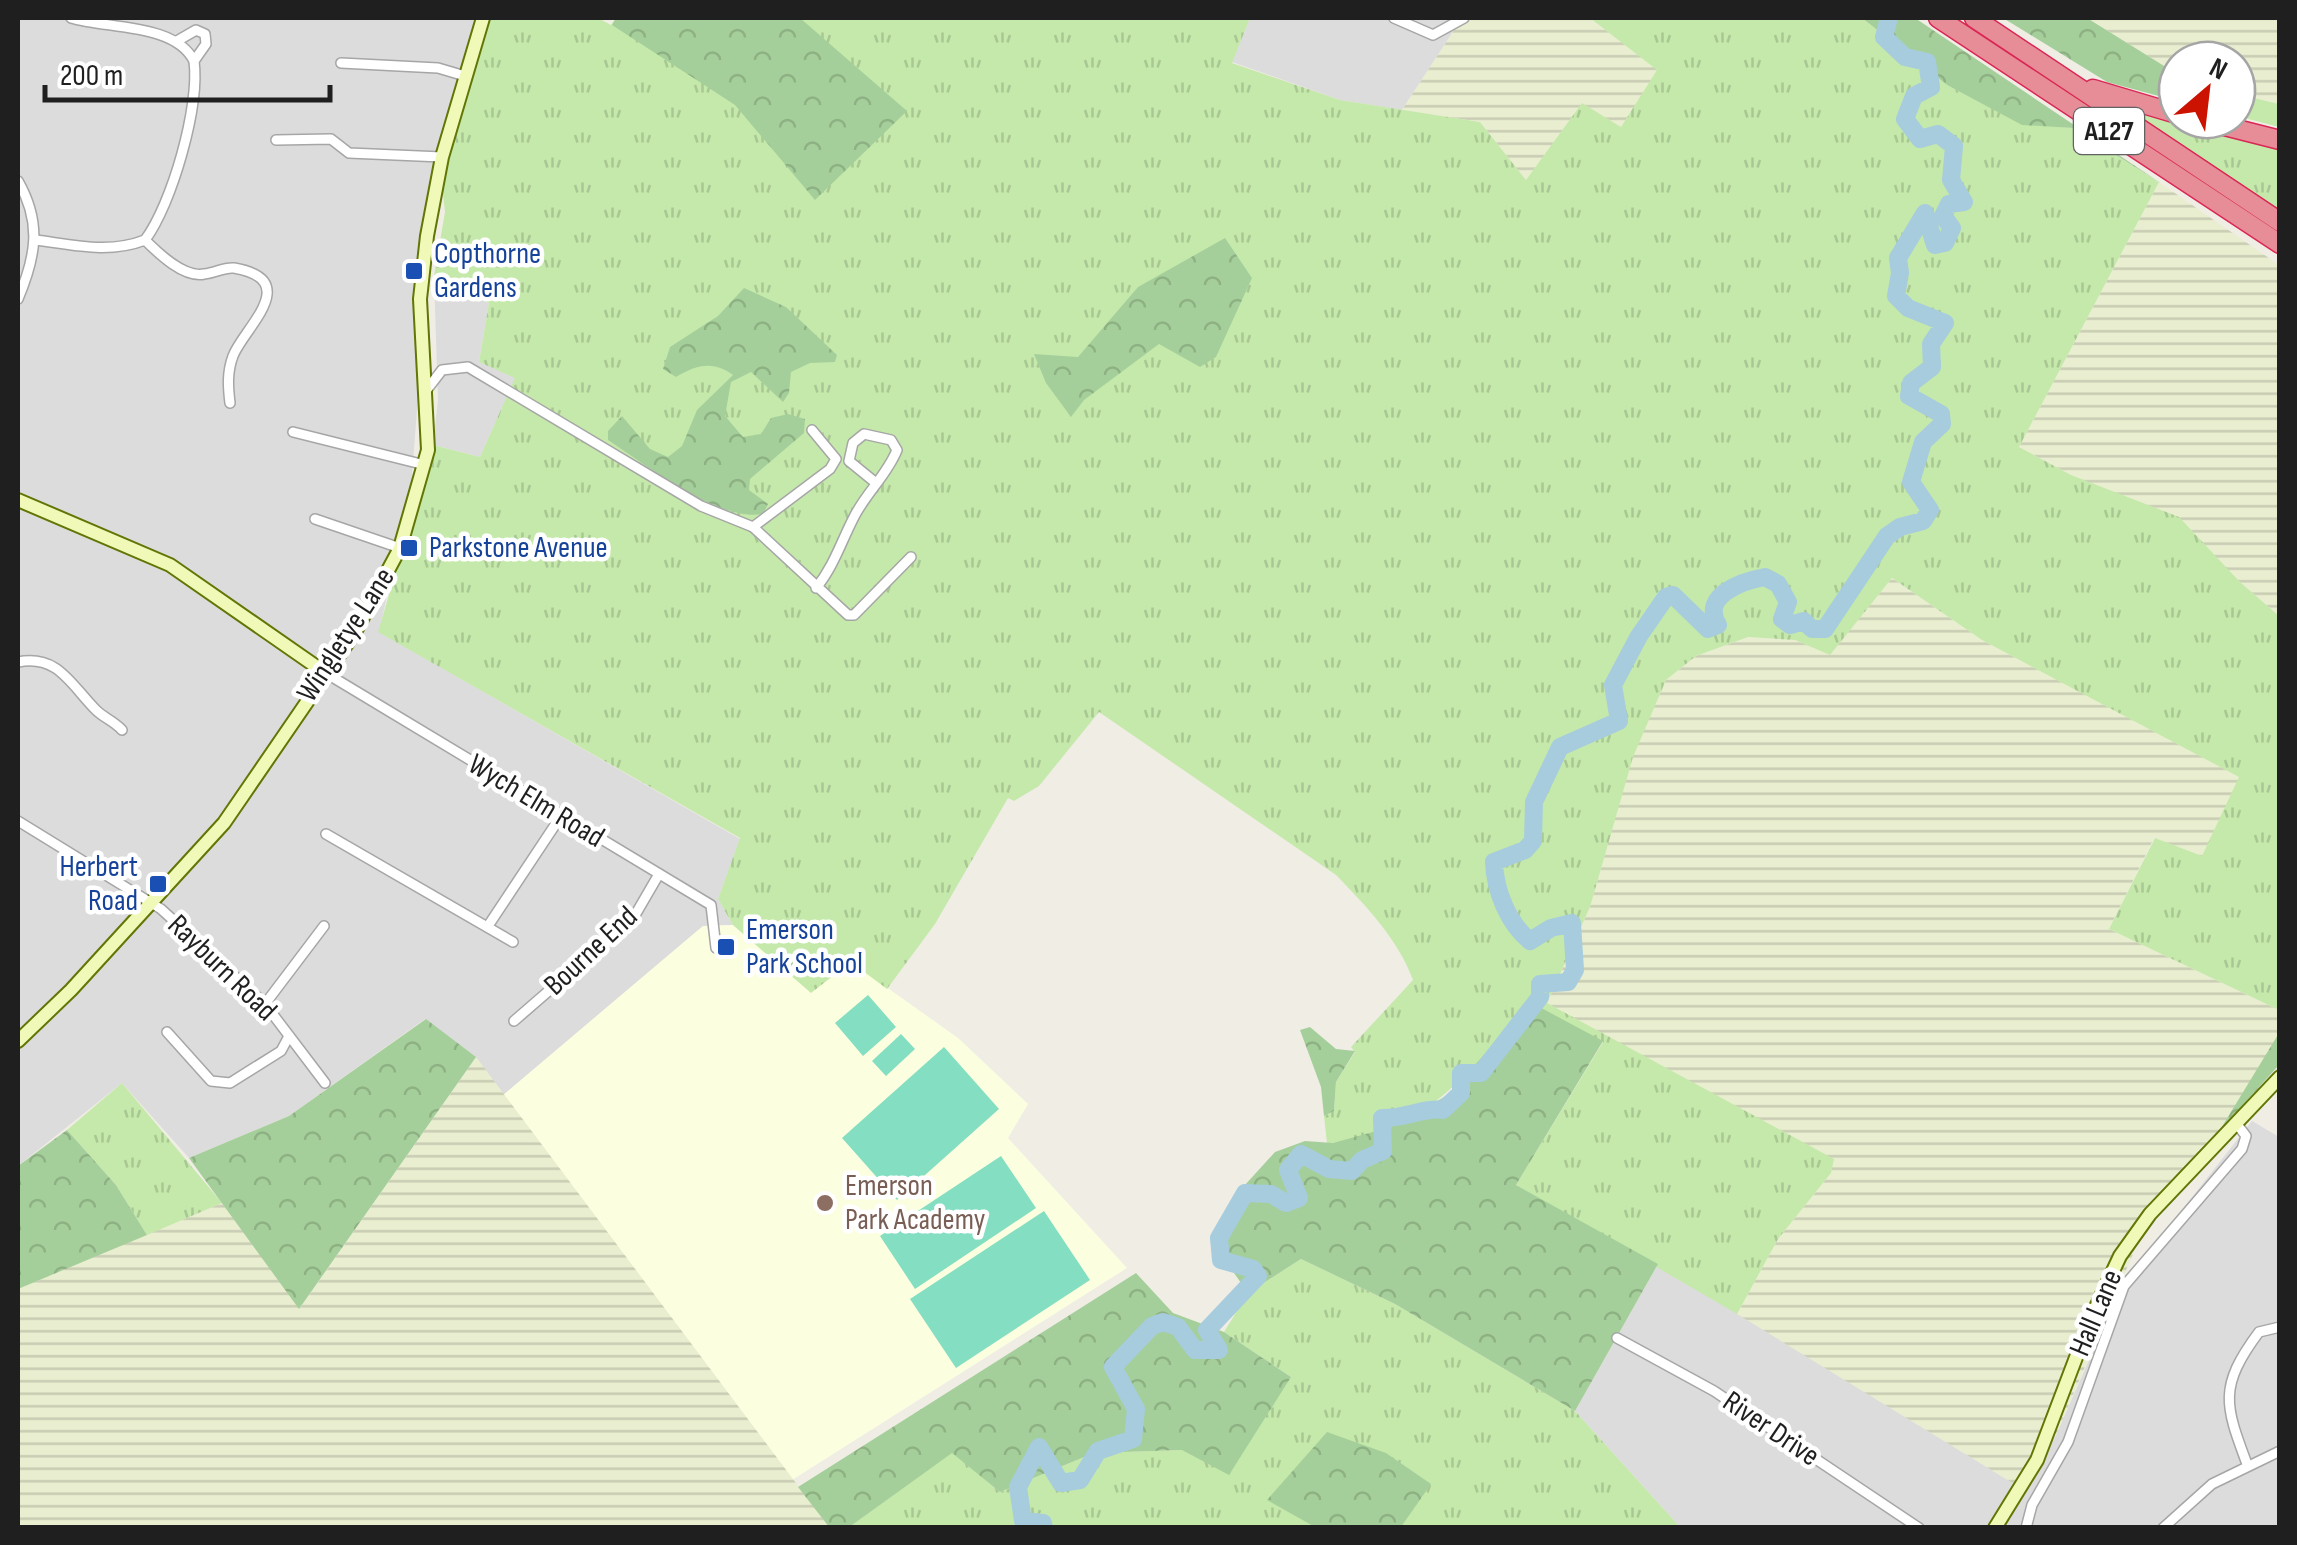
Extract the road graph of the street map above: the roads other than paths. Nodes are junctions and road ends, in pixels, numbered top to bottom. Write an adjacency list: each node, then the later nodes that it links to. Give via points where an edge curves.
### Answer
1 (71, 18): 7 (street)
2 (483, 18): 11 (street, Wingletye Lane)
3 (1394, 18): 4 (street, via 1433,35)
4 (1464, 18)
5 (1938, 18): 19 (highway, A127)
6 (1974, 18): 10 (highway, A127)
7 (177, 41): 8 (street); 8 (street, via 196,30 205,34)
8 (194, 61): 18 (street, via 178,168 159,222)
9 (340, 62): 11 (street)
10 (2056, 72): 12 (highway); 16 (highway, A127)
11 (465, 76): 14 (street, Wingletye Lane)
12 (2157, 108)
13 (276, 140): 14 (street, via 331,139 348,153)
14 (442, 157): 21 (street, Wingletye Lane, via 422,283)
15 (18, 181): 17 (street, via 34,215)
16 (2280, 222)
17 (36, 240): 18 (street, via 102,249); 20 (street)
18 (145, 240): 24 (street, via 188,272 202,276 227,267 262,282 264,313 232,356)
19 (2280, 244)
20 (18, 299)
21 (424, 354): 22 (street); 23 (street, Wingletye Lane)
22 (442, 370): 23 (street); 31 (street, via 468,368 701,506)
23 (426, 392): 27 (street, Wingletye Lane)
24 (230, 403)
25 (812, 430): 31 (street, via 836,459 830,470)
26 (293, 432): 27 (street)
27 (425, 465): 32 (street, Wingletye Lane)
28 (876, 484): 28 (street, via 897,450 891,440 864,434 849,461); 34 (street)
29 (18, 500): 36 (street, via 170,566)
30 (316, 518): 32 (street)
31 (753, 527): 34 (street)
32 (400, 548): 36 (street, Wingletye Lane, via 355,632)
33 (911, 557): 34 (street, via 854,614)
34 (816, 588)
35 (18, 662): 37 (street, via 40,660 61,670)
36 (324, 672): 38 (street, Wych Elm Road); 42 (street, Wingletye Lane, via 224,823)
37 (122, 730)
38 (560, 816): 41 (street, Wych Elm Road); 44 (street)
39 (18, 821): 42 (street)
40 (326, 834): 44 (street)
41 (660, 874): 46 (street, Wych Elm Road, via 710,905); 48 (street, Bourne End, via 634,918)
42 (151, 904): 47 (street, Rayburn Road); 51 (street, Wingletye Lane)
43 (324, 926): 47 (street)
44 (488, 926): 45 (street)
45 (513, 942)
46 (716, 948)
47 (265, 1004): 50 (street, Rayburn Road)
48 (514, 1021)
49 (168, 1032): 50 (street, via 211,1080 230,1084 281,1051)
50 (288, 1036): 53 (street, Rayburn Road)
51 (18, 1041)
52 (2280, 1077): 54 (street, Hall Lane)
53 (325, 1084)
54 (2236, 1123): 60 (street, Hall Lane, via 2120,1256 2037,1460); 61 (street, Hall Lane, via 2246,1136 2242,1149 2124,1286 2068,1442)
55 (2280, 1327): 58 (street, via 2254,1338 2228,1393 2228,1413)
56 (1617, 1338): 59 (street, River Drive, via 1714,1391)
57 (2280, 1451): 58 (street)
58 (2247, 1464): 62 (street, via 2196,1496)
59 (1919, 1528)
60 (1995, 1528)
61 (2026, 1528)
62 (2163, 1528)

